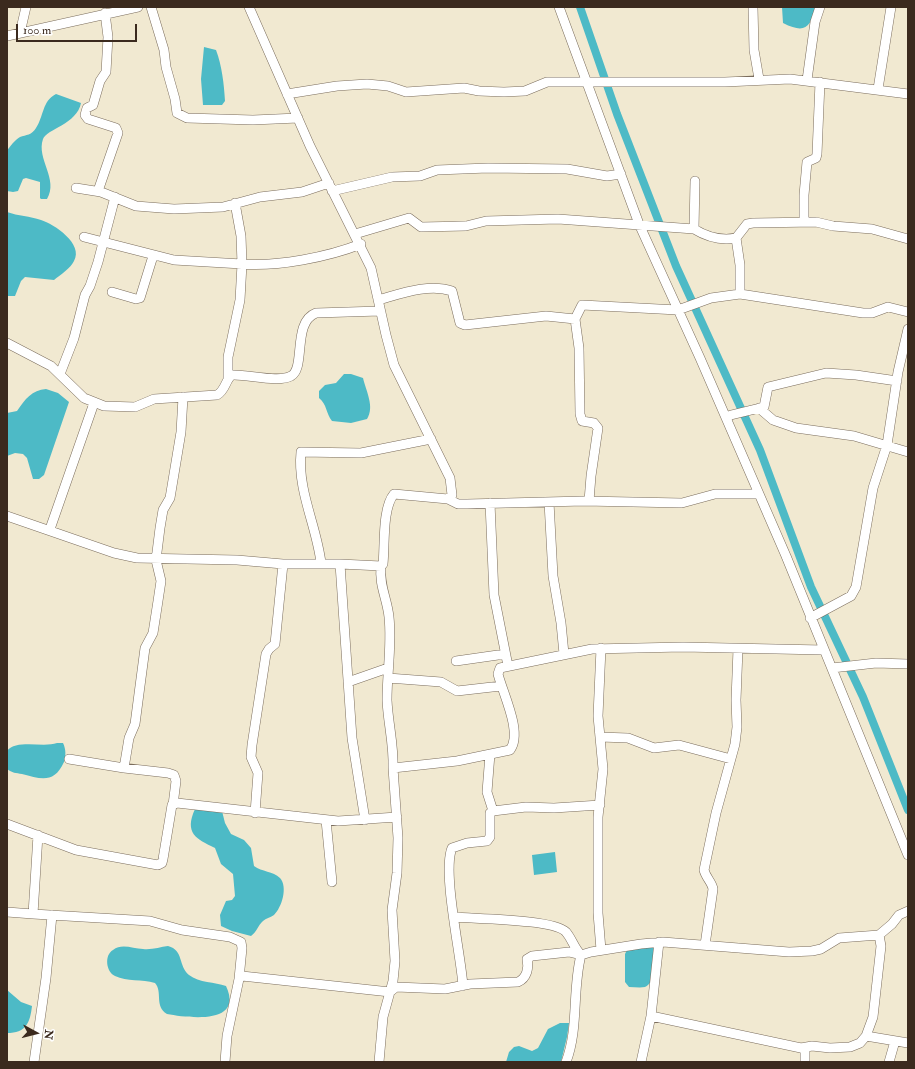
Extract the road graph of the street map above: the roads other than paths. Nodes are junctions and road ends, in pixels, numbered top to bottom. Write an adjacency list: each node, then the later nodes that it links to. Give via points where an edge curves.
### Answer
1 (26, 7): 10 (street)
2 (138, 7): 9 (street)
3 (151, 7): 19 (street, via 164,50 177,113 180,116 253,120)
4 (249, 7): 17 (street)
5 (559, 7): 14 (street)
6 (753, 7): 12 (street, via 754,50)
7 (820, 7): 13 (street, via 814,22)
8 (891, 7): 16 (street)
9 (105, 13): 10 (street); 24 (street, via 108,37 106,72 100,81 93,105 87,108 85,115 116,128 118,133)
10 (20, 33): 11 (street)
11 (7, 36)
12 (759, 79): 13 (street); 14 (street, via 725,82)
13 (807, 80): 15 (street)
14 (587, 82): 17 (street, via 547,82 525,91 504,92 464,88 406,92 388,86 361,84); 20 (street)
15 (820, 82): 16 (street); 27 (street, via 817,154 816,158 807,162)
16 (878, 89): 18 (street)
17 (287, 94): 19 (street)
18 (908, 94)
19 (298, 118): 22 (street)
20 (621, 174): 22 (street, via 607,176 567,169 437,170 420,176 392,177); 28 (street)
21 (695, 181): 29 (street)
22 (330, 187): 26 (street); 30 (street)
23 (76, 188): 24 (street)
24 (98, 192): 25 (street)
25 (115, 197): 26 (street, via 136,206 161,209 223,207); 34 (street)
26 (235, 203): 37 (street)
27 (804, 222): 32 (street, via 747,224); 33 (street, via 872,229)
28 (639, 224): 29 (street, via 650,228); 30 (street, via 523,219 486,221 466,226 421,227 409,218); 41 (street)
29 (694, 229): 32 (street, via 708,238)
30 (355, 234): 35 (street)
31 (84, 237): 34 (street)
32 (736, 238): 39 (street, via 740,265)
33 (908, 239)
34 (102, 243): 36 (street); 47 (street, via 74,338)
35 (361, 244): 37 (street, via 331,254 286,262); 40 (street, via 371,268)
36 (153, 256): 37 (street, via 189,262); 38 (street, via 140,298)
37 (242, 264): 48 (street, via 240,300 228,358)
38 (112, 292)
39 (740, 294): 41 (street, via 706,300); 43 (street, via 863,313 872,313 888,307)
40 (378, 300): 42 (street); 44 (street, via 427,289 447,289 452,291 460,323 465,325 546,316)
41 (682, 308): 44 (street, via 582,305); 53 (street)
42 (380, 311): 48 (street, via 316,313 309,316 305,321 296,372 291,376 276,378 232,374); 54 (street, via 394,365)
43 (908, 312)
44 (575, 319): 59 (street, via 579,348 580,414 582,421 594,423 598,428)
45 (908, 329): 49 (street)
46 (7, 343): 47 (street, via 52,366)
47 (60, 374): 51 (street, via 84,398)
48 (228, 378): 50 (street, via 222,392 217,395)
49 (897, 381): 52 (street, via 832,372 817,374 768,387 764,407); 55 (street)
50 (183, 397): 51 (street, via 154,399 135,407 104,406); 64 (street, via 181,432 170,498 163,510)
51 (94, 402): 63 (street)
52 (759, 408): 53 (street); 55 (street, via 773,420 796,428 842,434)
53 (729, 417): 57 (street)
54 (431, 440): 58 (street, via 450,478 452,495); 66 (street, via 361,452 301,452 302,479)
55 (887, 445): 56 (street); 69 (street, via 873,488 856,587 851,596)
56 (908, 452)
57 (758, 494): 59 (street, via 715,494 682,503); 69 (street)
58 (448, 499): 61 (street, via 458,504); 68 (street, via 394,494 387,514)
59 (590, 501): 60 (street)
60 (549, 502): 61 (street); 74 (street, via 554,589)
61 (490, 503): 73 (street, via 494,595)
62 (7, 516): 63 (street)
63 (50, 529): 64 (street, via 114,553)
64 (156, 560): 65 (street, via 237,560); 87 (street, via 161,581 158,601 153,633 145,648 136,724 130,738)
65 (283, 564): 66 (street); 92 (street, via 276,639 266,654 252,745 251,757 258,773)
66 (321, 564): 67 (street)
67 (340, 564): 68 (street); 81 (street)
68 (381, 566): 78 (street, via 381,587 389,617)
69 (810, 618): 72 (street)
70 (601, 648): 71 (street); 74 (street); 83 (street, via 598,701)
71 (738, 649): 72 (street); 86 (street, via 737,727)
72 (823, 650): 79 (street)
73 (505, 654): 75 (street); 77 (street)
74 (564, 654): 77 (street)
75 (456, 660)
76 (908, 664): 79 (street, via 876,663)
77 (508, 666): 82 (street, via 500,668 498,674)
78 (388, 668): 80 (street); 81 (street)
79 (832, 668): 98 (street)
80 (388, 678): 82 (street, via 441,682 457,691); 88 (street, via 387,700 394,754)
81 (348, 682): 95 (street, via 352,738)
82 (501, 686): 84 (street, via 514,730 514,744 510,750)
83 (600, 736): 86 (street, via 628,738 654,748 679,745); 90 (street, via 603,769)
84 (490, 754): 88 (street, via 457,761); 91 (street, via 487,792)
85 (69, 759): 87 (street)
86 (731, 760): 107 (street, via 704,870 713,889)
87 (124, 768): 89 (street, via 174,775 176,781)
88 (393, 768): 93 (street)
89 (173, 805): 92 (street, via 177,803); 97 (street, via 163,859 158,865 76,850)
90 (600, 805): 91 (street, via 526,807); 108 (street, via 598,913)
91 (493, 811): 104 (street, via 490,814 490,837 487,842 457,845 449,854)
92 (255, 813): 94 (street)
93 (397, 817): 95 (street); 112 (street, via 398,856 392,910 395,962)
94 (326, 820): 95 (street); 99 (street)
95 (365, 820)
96 (7, 824): 97 (street)
97 (38, 835): 102 (street)
98 (908, 855)
99 (332, 882)
100 (908, 911): 105 (street, via 899,915)
101 (7, 912): 102 (street)
102 (33, 914): 103 (street)
103 (52, 915): 110 (street, via 150,921 182,930 230,937 241,942); 118 (street)
104 (454, 917): 109 (street, via 539,923 559,927 566,932 575,950); 111 (street)
105 (879, 934): 107 (street, via 839,938 821,949 807,951 789,952); 114 (street, via 881,946 874,1012)
106 (659, 942): 107 (street); 108 (street); 113 (street)
107 (706, 945)
108 (602, 950): 109 (street)
109 (581, 955): 111 (street, via 569,952 532,956 527,959 525,974 518,982); 121 (street, via 577,969 576,998)
110 (239, 978): 112 (street, via 242,976 276,979); 119 (street, via 227,1036)
111 (463, 986): 112 (street, via 445,989 396,987)
112 (390, 992): 120 (street, via 383,1017)
113 (651, 1016): 117 (street); 122 (street)
114 (866, 1036): 115 (street); 117 (street, via 850,1047)
115 (895, 1041): 116 (street); 124 (street)
116 (908, 1043)
117 (805, 1048): 123 (street)
118 (34, 1062)
119 (225, 1062)
120 (379, 1062)
121 (566, 1062)
122 (641, 1062)
123 (805, 1062)
124 (889, 1062)

